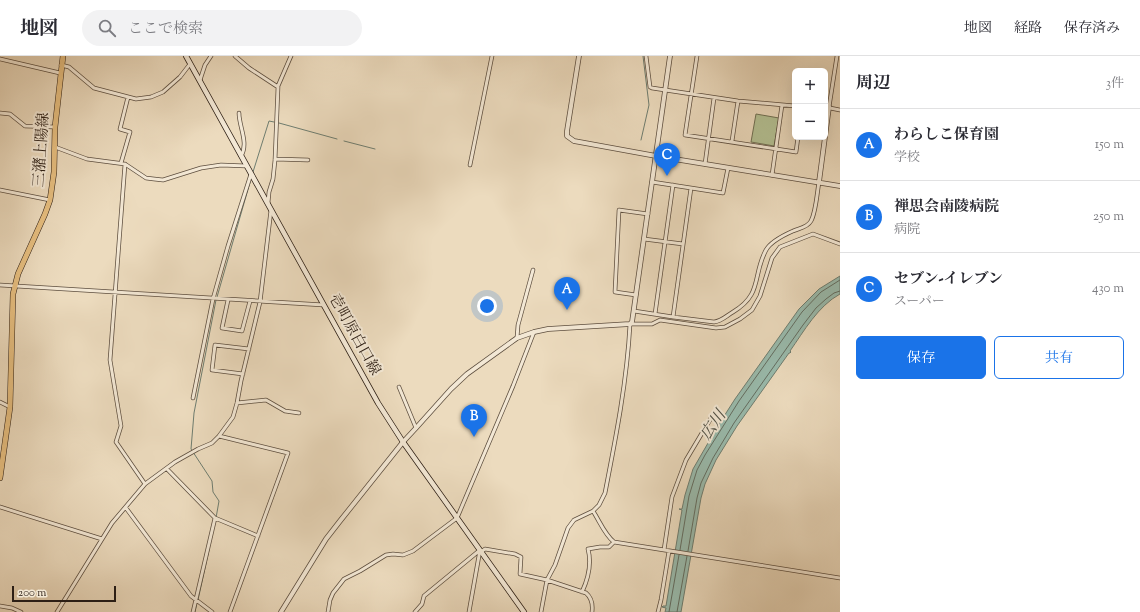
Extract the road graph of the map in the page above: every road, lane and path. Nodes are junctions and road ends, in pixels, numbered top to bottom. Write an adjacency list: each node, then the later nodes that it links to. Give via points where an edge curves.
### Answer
1 (63, 56): 14 (main road, 三潴上陽線)
2 (186, 56): 13 (main road, 壱町原白口線)
3 (211, 56): 16 (street)
4 (235, 56): 17 (street, via 248,68)
5 (291, 56): 17 (street)
6 (492, 56): 44 (street)
7 (579, 56): 38 (street, via 567,136 574,141)
8 (646, 56): 18 (street, via 650,87)
9 (670, 56): 18 (street)
10 (697, 56): 19 (street)
11 (837, 56): 23 (street)
12 (0, 59): 15 (street)
13 (190, 64): 16 (main road, 壱町原白口線); 20 (street, via 180,77 158,94 136,100)
14 (61, 65): 15 (main road, 三潴上陽線); 20 (street, via 69,67 94,88)
15 (60, 73): 30 (main road, 三潴上陽線)
16 (199, 80): 37 (main road, 壱町原白口線)
17 (278, 86): 39 (street)
18 (666, 90): 19 (street); 38 (street)
19 (691, 94): 21 (street); 31 (street, via 685,135)
20 (128, 97): 41 (street, via 120,129 130,132)
21 (714, 98): 22 (street); 31 (street)
22 (738, 101): 24 (street); 34 (street)
23 (828, 104)
24 (782, 105): 25 (street); 36 (street)
25 (792, 106)
26 (828, 107): 27 (street)
27 (840, 110)
28 (0, 113): 30 (street, via 10,114 25,126)
29 (239, 113): 37 (street, via 244,151)
30 (55, 127): 35 (main road, 三潴上陽線)
31 (709, 138): 34 (street); 43 (street)
32 (798, 140): 36 (street, via 796,152)
33 (823, 140): 50 (street)
34 (732, 141): 36 (street)
35 (54, 147): 41 (street, via 86,159); 55 (main road, 三潴上陽線)
36 (775, 149): 48 (street)
37 (241, 156): 45 (main road, 壱町原白口線)
38 (656, 156): 43 (street); 49 (street)
39 (275, 159): 40 (street); 56 (street)
40 (308, 160)
41 (121, 164): 42 (street)
42 (125, 164): 45 (street, via 146,178 163,180 201,168 221,165); 66 (street)
43 (705, 164): 46 (street)
44 (470, 165)
45 (247, 166): 47 (main road, 壱町原白口線)
46 (728, 168): 48 (street); 53 (street, via 723,193)
47 (251, 174): 56 (main road, 壱町原白口線); 68 (street)
48 (772, 175): 50 (street)
49 (652, 182): 51 (street); 58 (street)
50 (819, 182): 52 (street); 75 (street, via 811,222 767,248 754,291 744,305 719,321)
51 (673, 185): 53 (street); 60 (street)
52 (840, 186)
53 (691, 188): 61 (street)
54 (0, 190): 55 (street)
55 (50, 200): 65 (main road, 三潴上陽線)
56 (268, 204): 57 (main road, 壱町原白口線)
57 (271, 210): 71 (street); 72 (main road, 壱町原白口線)
58 (648, 214): 59 (street); 67 (street, via 619,210 615,292)
59 (644, 239): 60 (street); 67 (street)
60 (665, 241): 61 (street); 74 (street)
61 (683, 244): 75 (street)
62 (840, 244): 76 (street, via 813,234 780,247 772,258 760,296 752,310 725,327 660,320 652,324)
63 (533, 270): 78 (street, via 518,325)
64 (0, 285): 65 (street)
65 (14, 286): 66 (street); 85 (main road, 三潴上陽線)
66 (115, 293): 68 (street); 94 (street, via 110,360 121,426 116,442)
67 (636, 295): 73 (street)
68 (213, 299): 69 (street); 82 (street)
69 (228, 300): 70 (street); 70 (street, via 222,328 242,331)
70 (250, 301): 71 (street)
71 (260, 302): 72 (street); 79 (street)
72 (324, 305): 90 (main road, 壱町原白口線, via 378,403)
73 (634, 311): 74 (street); 76 (street)
74 (655, 314): 75 (street)
75 (673, 317)
76 (630, 324): 77 (street); 97 (street, via 629,354 622,403 605,493)
77 (534, 332): 78 (street); 99 (street)
78 (517, 338): 88 (street, via 461,379)
79 (249, 349): 80 (street); 80 (street, via 215,346 212,370)
80 (243, 374): 84 (street)
81 (399, 387): 88 (street)
82 (193, 398)
83 (0, 402): 85 (street)
84 (237, 403): 86 (street, via 266,400 285,411); 89 (street, via 233,417)
85 (10, 408): 91 (main road, 三潴上陽線)
86 (299, 413)
87 (711, 418): 103 (street, via 686,460 672,497)
88 (416, 428): 90 (street)
89 (219, 436): 92 (street, via 212,443 175,462); 100 (street, via 288,453)
90 (403, 442): 99 (main road, 壱町原白口線); 116 (street, via 326,539)
91 (2, 459): 93 (main road, 三潴上陽線)
92 (168, 469): 94 (street); 98 (street)
93 (0, 478)
94 (145, 484): 96 (street)
95 (0, 507): 101 (street)
96 (126, 508): 101 (street); 109 (street)
97 (593, 511): 102 (street, via 607,536); 107 (street, via 574,520 568,528)
98 (215, 518): 100 (street); 109 (street)
99 (457, 518): 104 (main road, 壱町原白口線); 117 (street, via 414,551 403,555 386,556 344,579 330,600)
100 (258, 536): 115 (street)
101 (102, 539): 112 (street)
102 (614, 542): 103 (street); 108 (street, via 609,547 588,549 589,572)
103 (664, 550): 105 (street)
104 (480, 551): 107 (street, via 485,549 515,554 521,557 520,574); 118 (street, via 424,596 422,604); 119 (street); 120 (main road, 壱町原白口線)
105 (671, 552): 106 (street); 123 (street)
106 (840, 578)
107 (547, 580): 108 (street); 121 (street)
108 (582, 592): 122 (street, via 590,596)
109 (196, 600): 113 (street); 114 (street)
110 (0, 606): 111 (street)
111 (21, 612)
112 (57, 612)
113 (193, 612)
114 (212, 612)
115 (230, 612)
116 (281, 612)
117 (328, 612)
118 (415, 612)
119 (469, 612)
120 (524, 612)
121 (541, 612)
122 (592, 612)
123 (658, 612)

